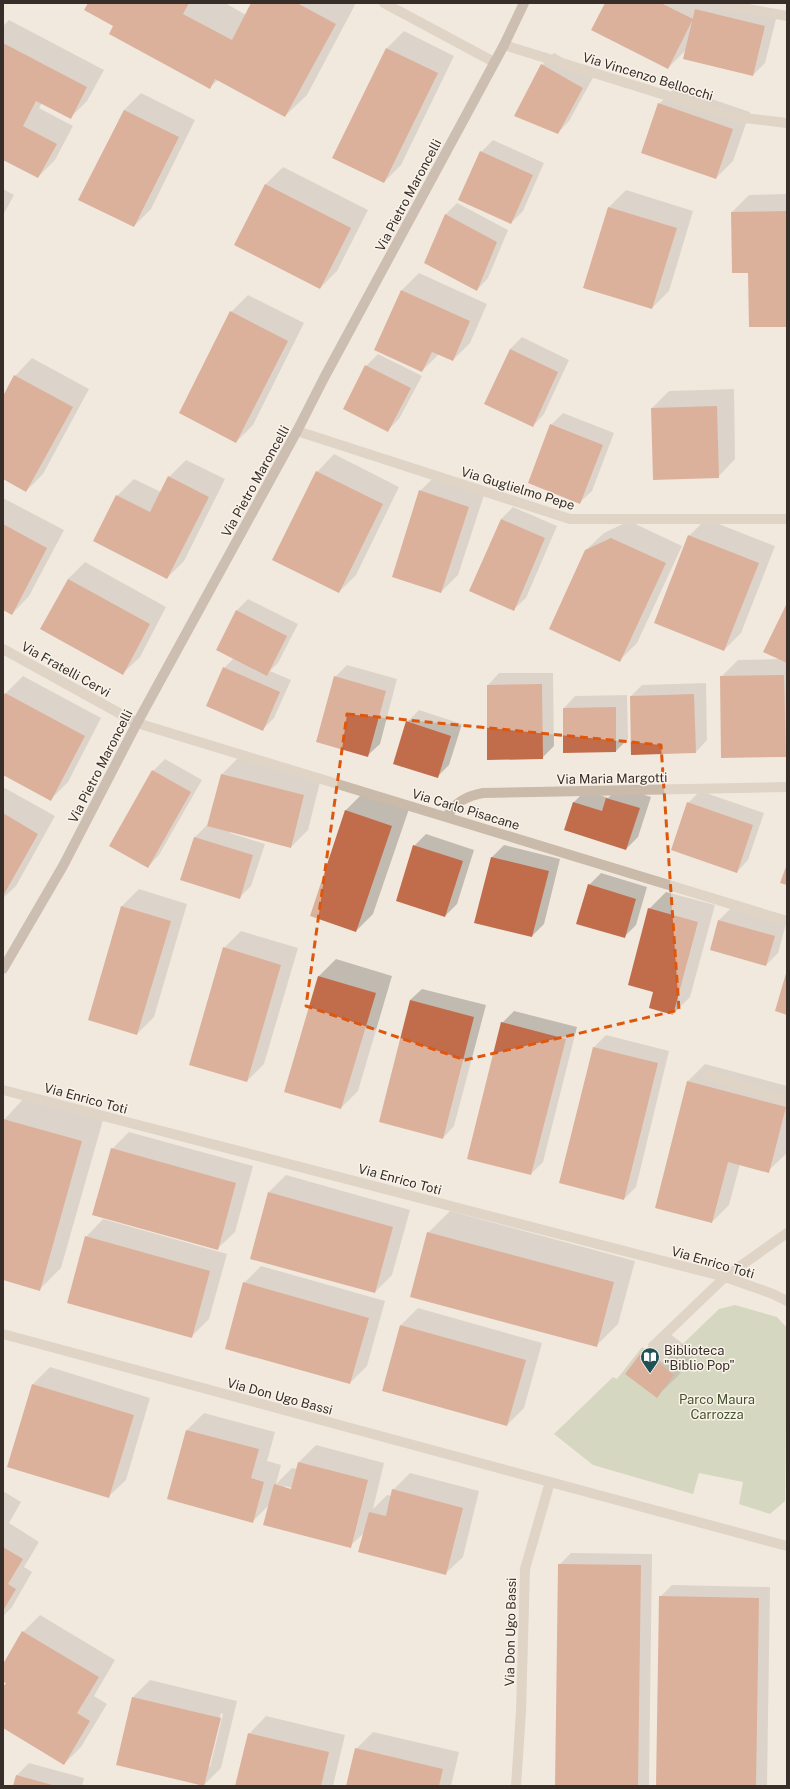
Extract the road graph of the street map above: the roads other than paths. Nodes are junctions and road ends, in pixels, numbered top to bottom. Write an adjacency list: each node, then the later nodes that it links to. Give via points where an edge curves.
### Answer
1 (384, 3): 6 (street)
2 (524, 3): 5 (street, Via Pietro Maroncelli)
3 (724, 3): 4 (street)
4 (787, 16)
5 (504, 45): 6 (street, Via Pietro Maroncelli); 7 (street, Via Vincenzo Bellocchi, via 736,117)
6 (494, 62): 8 (street, Via Pietro Maroncelli)
7 (787, 124)
8 (297, 431): 9 (street, Via Guglielmo Pepe, via 570,519); 11 (street, Via Pietro Maroncelli)
9 (787, 519)
10 (3, 649): 11 (street, Via Fratelli Cervi)
11 (137, 724): 13 (street, Via Carlo Pisacane); 15 (street, Via Pietro Maroncelli, via 63,866)
12 (787, 787): 13 (street, Via Maria Margotti, via 483,793 457,803)
13 (447, 817): 14 (street, Via Carlo Pisacane)
14 (787, 921)
15 (3, 969)
16 (708, 1075): 18 (street)
17 (3, 1090): 20 (street, Via Enrico Toti)
18 (787, 1101)
19 (787, 1233): 20 (street)
20 (725, 1277): 21 (street, Via Enrico Toti); 23 (street)
21 (787, 1301)
22 (3, 1334): 24 (street, Via Don Ugo Bassi)
23 (653, 1346)
24 (550, 1482): 25 (street, Via Don Ugo Bassi); 26 (street, Via Don Ugo Bassi, via 525,1569)
25 (787, 1546)
26 (516, 1786)

